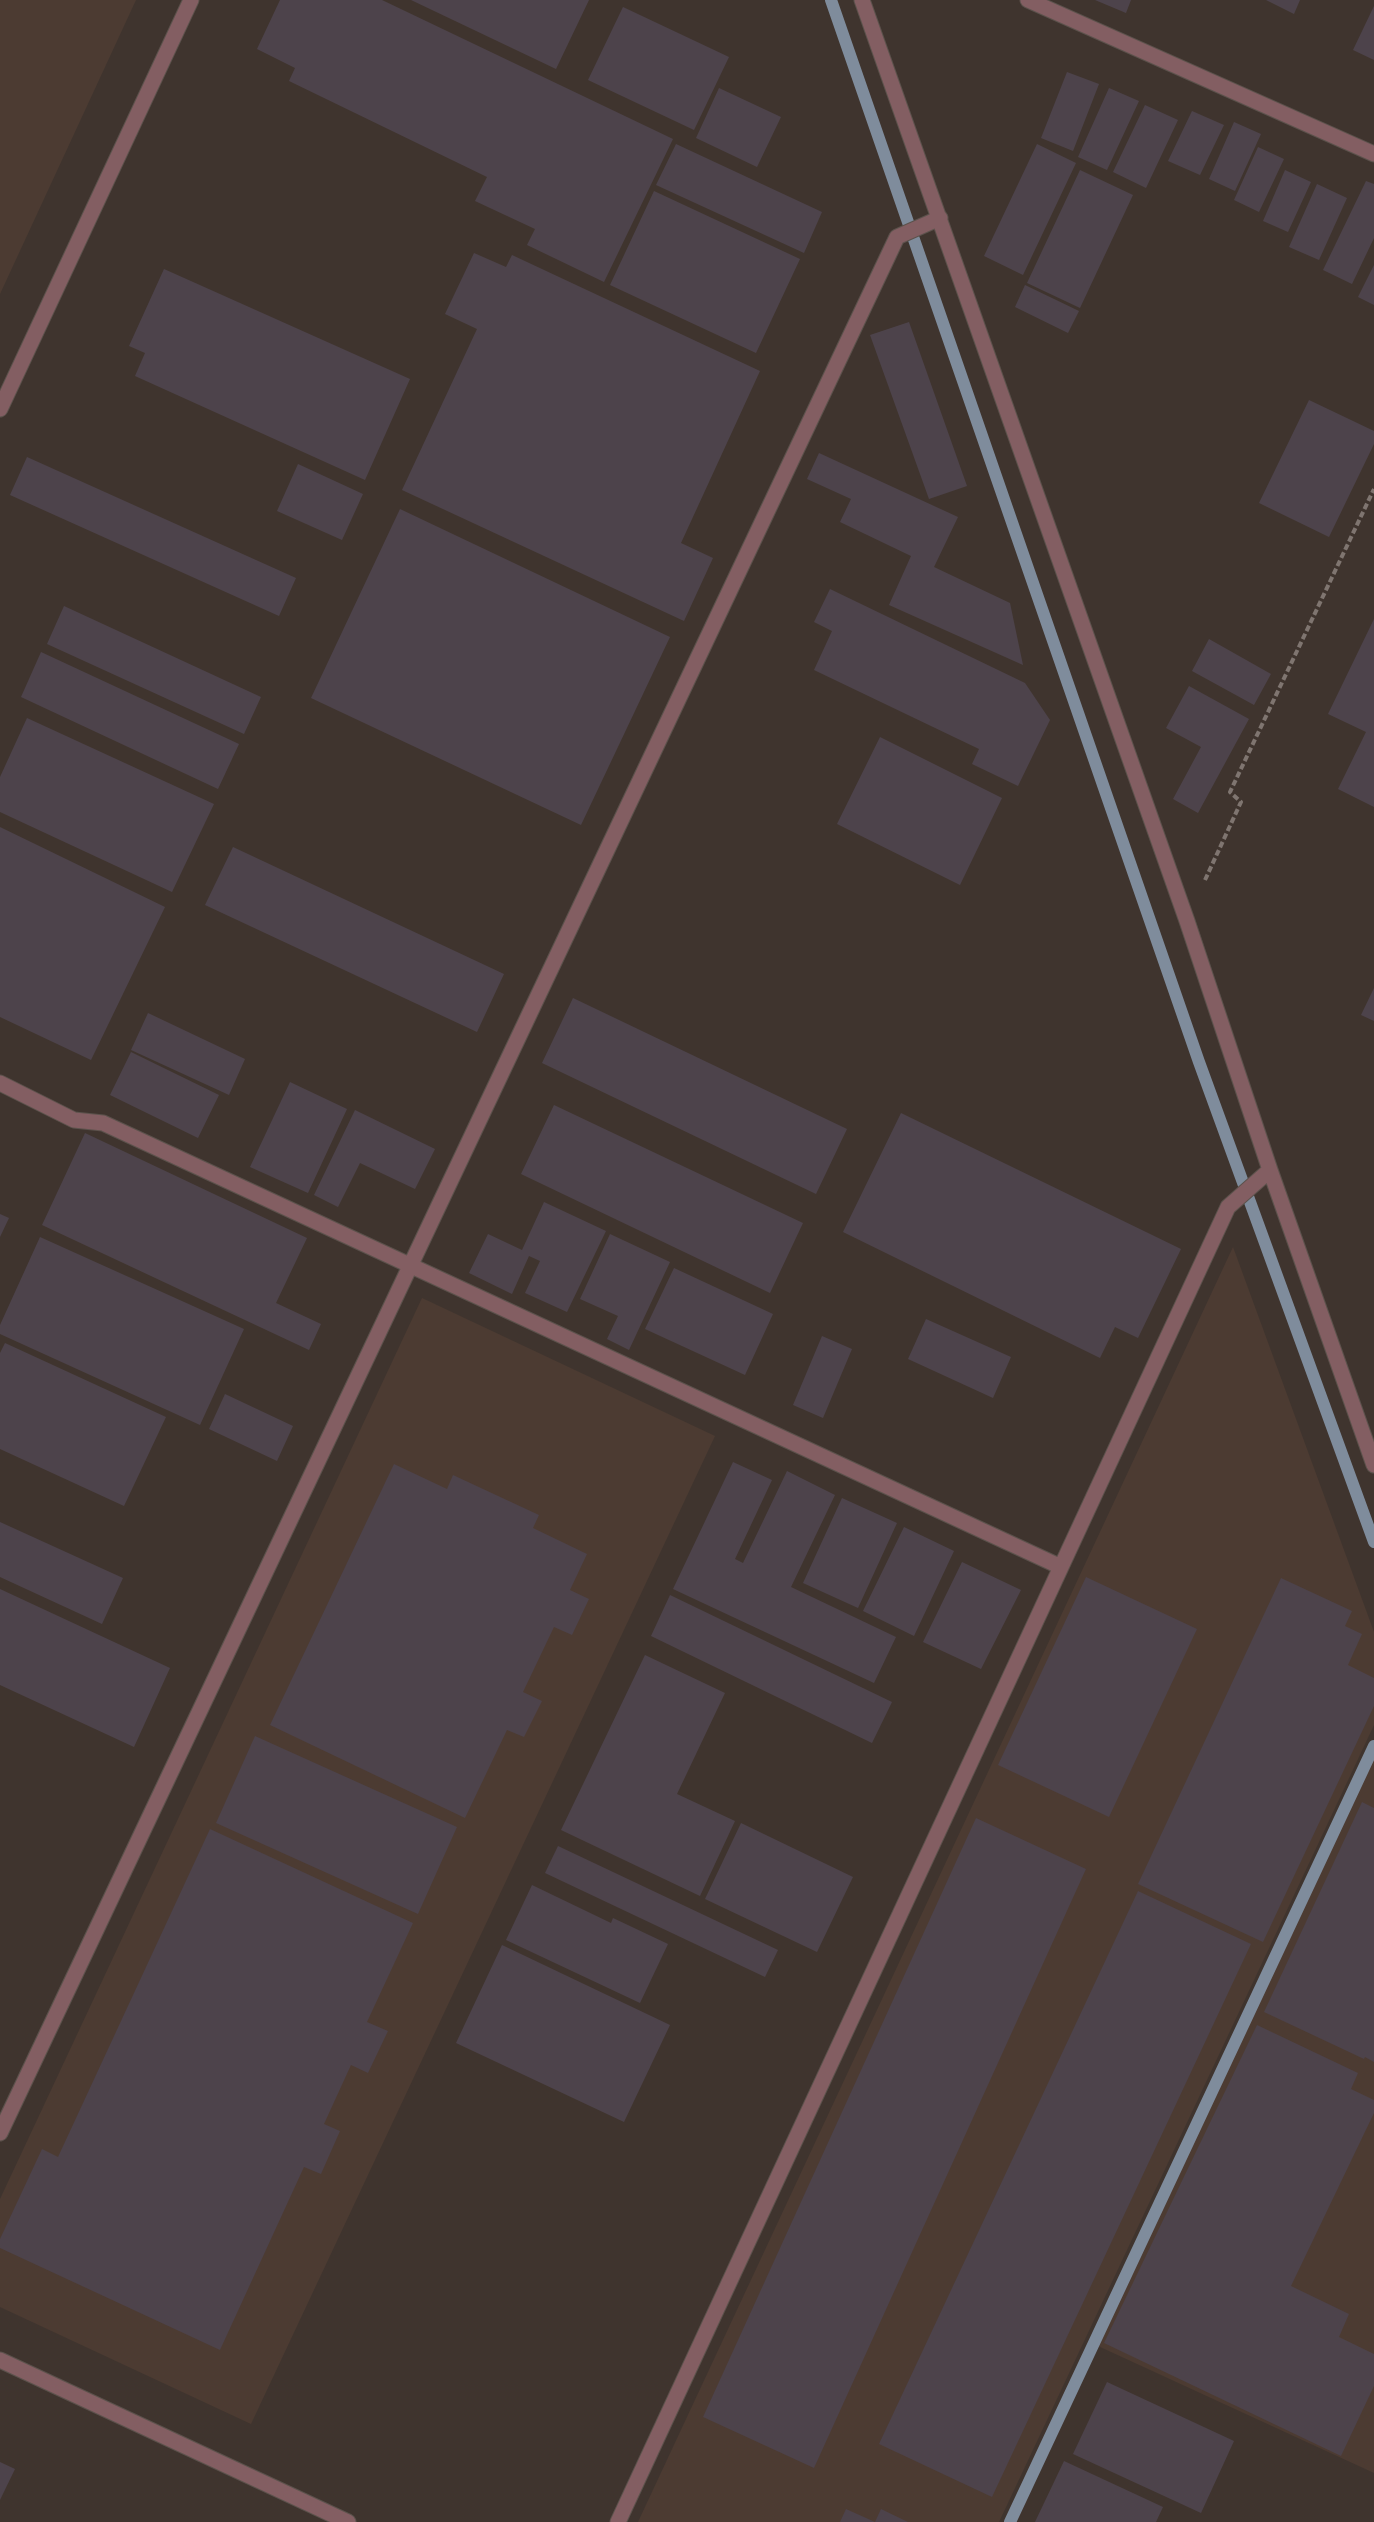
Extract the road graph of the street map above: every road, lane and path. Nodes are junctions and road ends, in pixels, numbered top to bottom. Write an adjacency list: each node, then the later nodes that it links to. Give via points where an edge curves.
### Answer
1 (191, 0): 6 (street)
2 (862, 0): 5 (street)
3 (1028, 0): 4 (street)
4 (1374, 154)
5 (940, 218): 8 (street); 11 (street, via 897,237)
6 (0, 409)
7 (1374, 489): 8 (path, via 1230,792 1241,802)
8 (1187, 921): 10 (street)
9 (0, 1083): 11 (street, via 74,1120 104,1123)
10 (1270, 1170): 12 (street); 13 (street, via 1228,1207)
11 (411, 1264): 13 (street); 14 (street)
12 (1374, 1465)
13 (1061, 1567): 17 (street)
14 (0, 2133)
15 (0, 2360): 16 (street)
16 (348, 2522)
17 (618, 2522)

